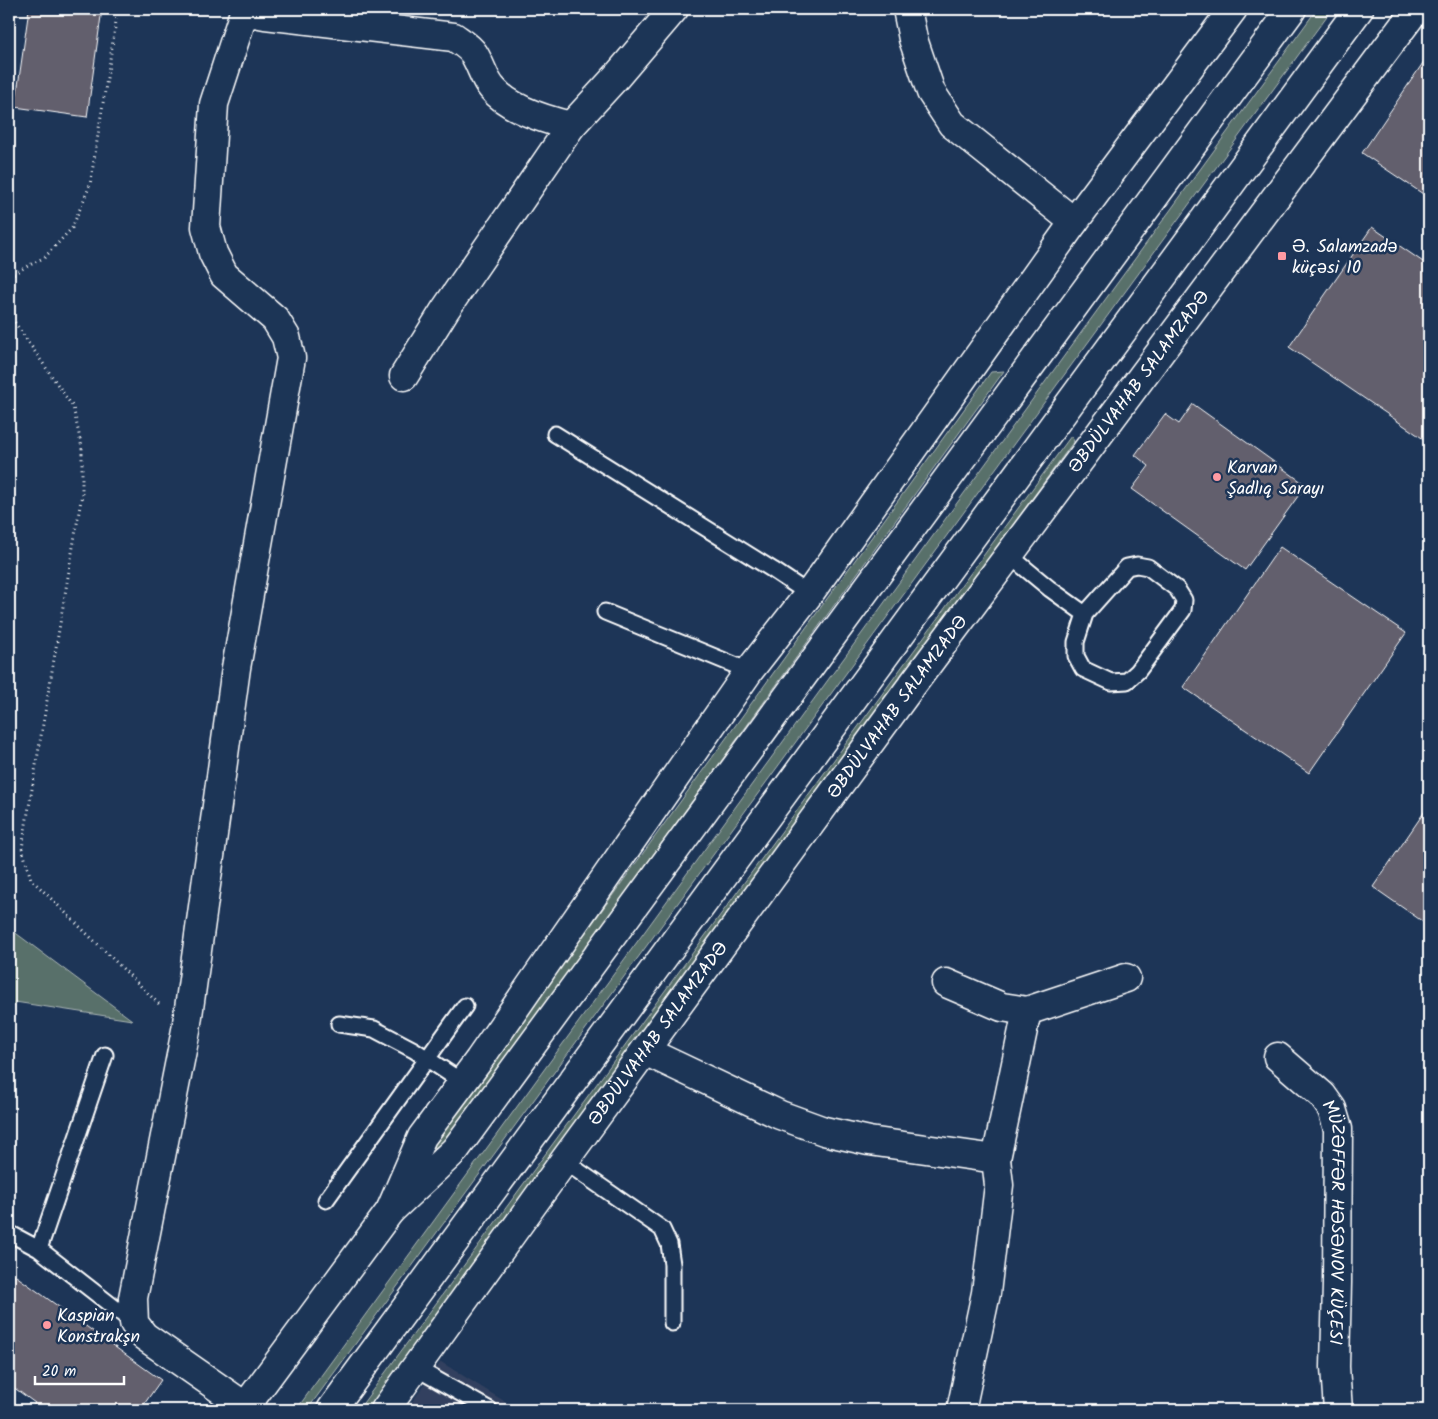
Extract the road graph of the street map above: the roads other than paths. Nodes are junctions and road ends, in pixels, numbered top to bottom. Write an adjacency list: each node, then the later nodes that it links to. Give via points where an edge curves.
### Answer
1 (674, 9): 9 (main road)
2 (906, 9): 10 (main road, via 912,39 930,92 952,124)
3 (1233, 9): 10 (main road)
4 (1292, 9): 31 (main road, via 455,1150)
5 (1358, 9): 38 (main road)
6 (1416, 9): 13 (main road, ƏBDÜLVAHAB SALAMZADƏ)
7 (245, 10): 8 (main road, via 266,15); 34 (main road, via 214,104 206,227 213,253 224,275 275,320 286,337 291,358 236,668 186,1030 134,1298)
8 (320, 15): 9 (main road, via 454,37 474,53 492,88 501,96 534,115)
9 (571, 126): 11 (main road, via 445,310)
10 (1074, 222): 14 (main road)
11 (404, 376)
12 (555, 434): 14 (lane)
13 (1009, 555): 16 (lane); 23 (main road, ƏBDÜLVAHAB SALAMZADƏ)
14 (809, 594): 17 (main road)
15 (605, 612): 17 (lane)
16 (1085, 614): 16 (lane, via 1127,567 1137,565 1148,567 1177,589 1184,600 1183,610 1128,680 1111,682 1083,669 1076,656 1076,642)
17 (749, 671): 27 (main road)
18 (1126, 978): 21 (main road)
19 (946, 983): 21 (main road, via 1002,1007)
20 (465, 1006): 26 (lane)
21 (1027, 1011): 28 (main road)
22 (339, 1024): 26 (lane, via 374,1029)
23 (645, 1052): 28 (main road, via 780,1115 824,1131 869,1141); 29 (main road, ƏBDÜLVAHAB SALAMZADƏ)
24 (105, 1055): 33 (lane)
25 (1278, 1057): 42 (main road, MÜZƏFFƏR HƏSƏNOV KÜÇESI, via 1322,1095 1332,1109 1338,1130 1335,1367)
26 (427, 1058): 27 (lane); 30 (lane)
27 (462, 1082): 31 (main road, via 422,1137)
28 (996, 1159): 41 (main road, via 999,1185 986,1293)
29 (564, 1161): 35 (lane, via 662,1229 669,1244 672,1264); 36 (main road, ƏBDÜLVAHAB SALAMZADƏ)
30 (326, 1200)
31 (390, 1211): 37 (main road)
32 (9, 1233): 33 (lane)
33 (38, 1249): 34 (lane)
34 (134, 1323): 37 (main road, via 144,1336)
35 (672, 1323)
36 (416, 1368): 39 (main road, ƏBDÜLVAHAB SALAMZADƏ); 40 (lane)
37 (245, 1408)
38 (331, 1410)
39 (385, 1410)
40 (490, 1410)
41 (961, 1410)
42 (1338, 1410)

